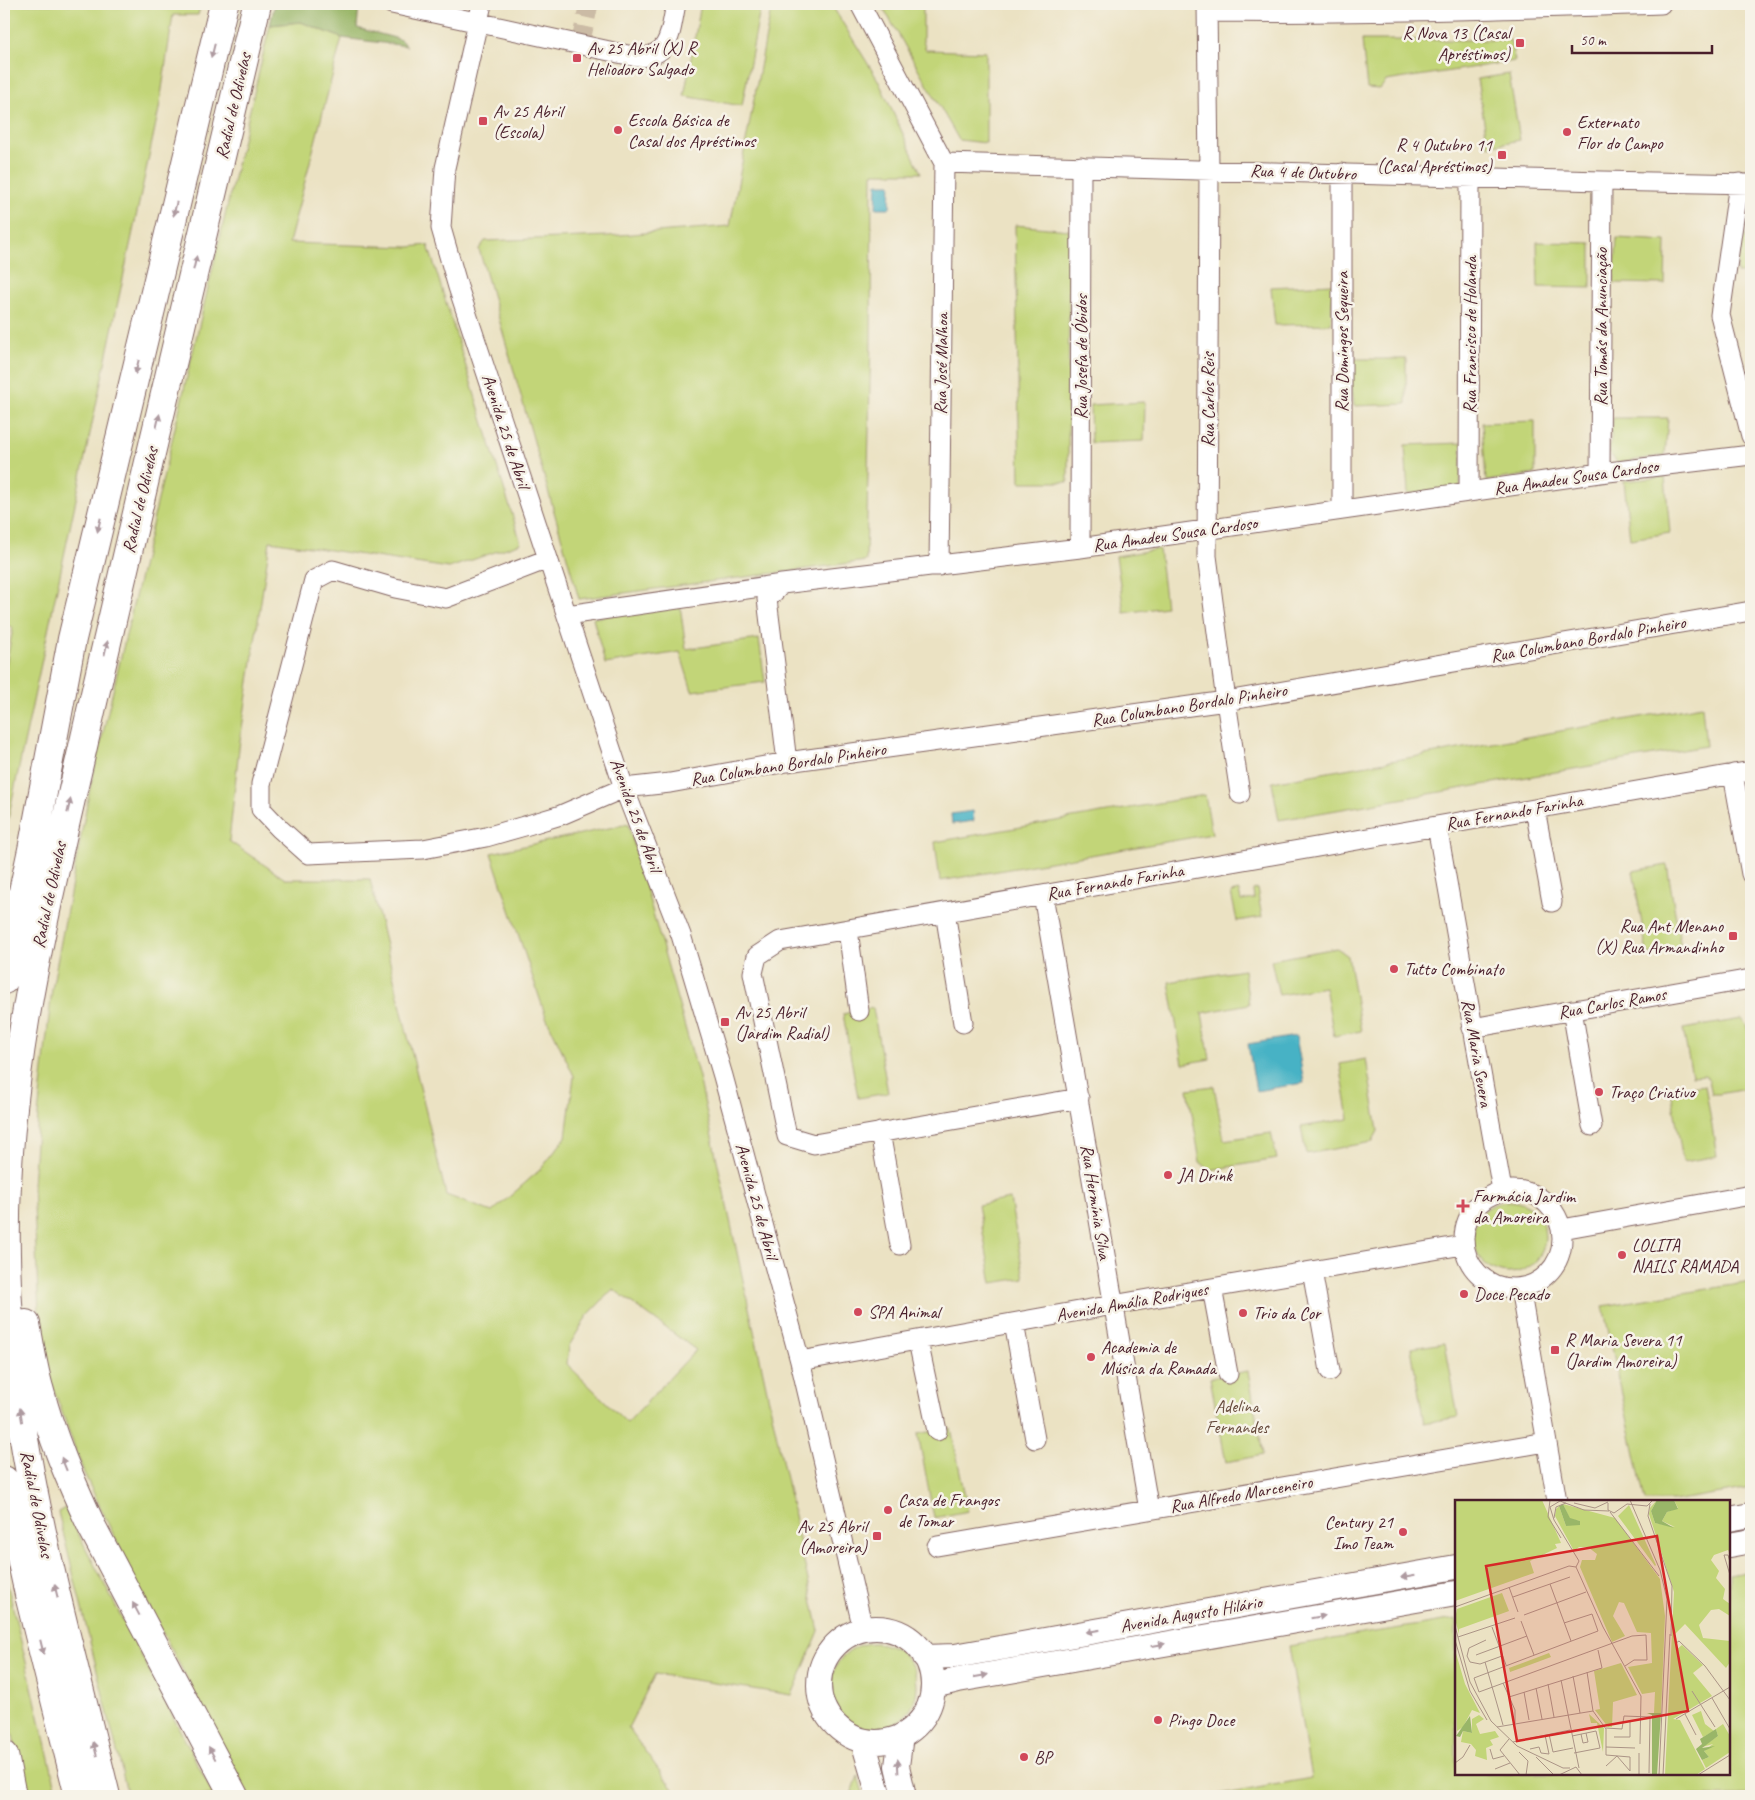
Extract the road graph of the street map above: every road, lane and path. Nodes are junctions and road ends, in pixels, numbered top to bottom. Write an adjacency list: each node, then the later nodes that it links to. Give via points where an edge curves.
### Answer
1 (224, 4): 31 (highway, Radial de Odivelas, one-way to 31)
2 (257, 4): 39 (highway, Radial de Odivelas, one-way to 2)
3 (392, 4): 11 (street)
4 (482, 4): 11 (street, Avenida 25 de Abril)
5 (676, 4): 11 (street, via 664,48 657,54 637,58)
6 (860, 4): 12 (street)
7 (1661, 4): 9 (street)
8 (1421, 7): 9 (street); 10 (street, via 1311,13)
9 (1461, 7)
10 (1207, 8): 14 (street, Rua Carlos Reis)
11 (478, 22): 26 (street, Avenida 25 de Abril, via 445,168 441,228)
12 (944, 163): 13 (street, Rua 4 de Outubro); 27 (street, Rua José Malhoa)
13 (1082, 166): 14 (street, Rua 4 de Outubro); 25 (street, Rua Josefa de Óbidos)
14 (1208, 170): 15 (street, Rua 4 de Outubro); 24 (street, Rua Carlos Reis)
15 (1342, 173): 16 (street, Rua 4 de Outubro); 23 (street, Rua Domingos Sequeira)
16 (1470, 177): 17 (street, Rua 4 de Outubro); 22 (street, Rua Francisco de Holanda)
17 (1602, 181): 18 (street, Rua 4 de Outubro); 21 (street, Rua Tomás da Anunciação)
18 (1745, 183): 19 (street, via 1720,315)
19 (1751, 436)
20 (1751, 454): 21 (street, Rua Amadeu Sousa Cardoso)
21 (1600, 473): 22 (street, Rua Amadeu Sousa Cardoso)
22 (1469, 492): 23 (street, Rua Amadeu Sousa Cardoso)
23 (1342, 510): 24 (street, Rua Amadeu Sousa Cardoso)
24 (1208, 530): 25 (street, Rua Amadeu Sousa Cardoso); 32 (street, Rua Carlos Reis, via 1207,556)
25 (1080, 548): 27 (street, Rua Amadeu Sousa Cardoso)
26 (548, 559): 30 (street, Avenida 25 de Abril); 35 (street, Rua Columbano Bordalo Pinheiro, via 446,598 395,588 334,570 314,580 261,784 261,809 308,854 423,849 536,823)
27 (939, 566): 28 (street, Rua Amadeu Sousa Cardoso)
28 (782, 584): 30 (street, Rua Amadeu Sousa Cardoso); 33 (street, via 767,599)
29 (1751, 611): 32 (street, Rua Columbano Bordalo Pinheiro)
30 (567, 615): 35 (street, Avenida 25 de Abril)
31 (72, 640): 42 (highway, via 22,817); 47 (highway, Radial de Odivelas)
32 (1226, 701): 33 (street, Rua Columbano Bordalo Pinheiro); 36 (street, Rua Carlos Reis)
33 (787, 762): 35 (street, Rua Columbano Bordalo Pinheiro)
34 (1742, 772): 37 (street, Rua Fernando Farinha); 40 (street)
35 (624, 788): 66 (street, Avenida 25 de Abril, via 681,935 723,1076)
36 (1240, 794)
37 (1535, 808): 38 (street, Rua Fernando Farinha); 43 (street)
38 (1437, 826): 41 (street, Rua Fernando Farinha); 51 (street, Rua Maria Severa)
39 (58, 854): 90 (highway, Radial de Odivelas, one-way to 39, via 36,1504 19,1402 8,1298 6,1208 14,1096 29,990); 91 (highway, one-way to 39, via 84,1511 47,1417 32,1356 23,1279 25,1114 39,969)
40 (1751, 874)
41 (1044, 895): 44 (street, Rua Fernando Farinha); 52 (street, Rua Hermínia Silva)
42 (4, 902)
43 (1552, 902)
44 (945, 912): 45 (street, Rua Fernando Farinha); 50 (street)
45 (848, 930): 49 (street); 54 (street, Rua Fernando Farinha, via 780,942 757,956 753,973 787,1136 814,1144)
46 (1751, 979): 48 (street, Rua Carlos Ramos)
47 (4, 980)
48 (1572, 1010): 51 (street, Rua Carlos Ramos); 53 (street)
49 (859, 1011)
50 (963, 1022)
51 (1472, 1028): 55 (street, Rua Maria Severa)
52 (1079, 1098): 54 (street, Rua Fernando Farinha); 63 (street, Rua Hermínia Silva)
53 (1592, 1126)
54 (880, 1132): 58 (street)
55 (1502, 1190): 57 (street, via 1518,1189 1533,1193 1556,1214); 59 (street, via 1477,1204 1468,1216)
56 (1751, 1195): 57 (street)
57 (1562, 1229): 62 (street, via 1563,1242 1554,1268 1539,1281)
58 (900, 1245)
59 (1463, 1245): 60 (street, Avenida Amália Rodrigues); 62 (street, via 1476,1273 1504,1288)
60 (1312, 1271): 61 (street, Avenida Amália Rodrigues); 67 (street)
61 (1212, 1288): 63 (street, Avenida Amália Rodrigues); 68 (street)
62 (1520, 1288): 71 (street)
63 (1113, 1305): 64 (street, Avenida Amália Rodrigues); 74 (street, Rua Hermínia Silva)
64 (1014, 1323): 65 (street, Avenida Amália Rodrigues); 70 (street)
65 (918, 1341): 66 (street, Avenida Amália Rodrigues); 69 (street)
66 (800, 1362): 82 (street, Avenida 25 de Abril)
67 (1330, 1371)
68 (1228, 1374)
69 (937, 1430)
70 (1035, 1439)
71 (1546, 1442): 73 (street); 74 (street, Rua Alfredo Marceneiro)
72 (4, 1480): 89 (highway, Radial de Odivelas, one-way to 89)
73 (1556, 1500)
74 (1149, 1510): 79 (street, Rua Alfredo Marceneiro)
75 (1751, 1515): 76 (main road)
76 (1730, 1519)
77 (1751, 1541): 78 (main road)
78 (1730, 1545)
79 (937, 1546)
80 (1455, 1567): 83 (main road, Avenida Augusto Hilário, one-way to 83, via 955,1656)
81 (1455, 1593): 84 (main road, Avenida Augusto Hilário, one-way to 81)
82 (863, 1629): 83 (main road, via 882,1628 899,1633 914,1643); 86 (main road, via 846,1636 831,1649 822,1666 818,1685 822,1704 831,1720 845,1733)
83 (925, 1657): 84 (main road)
84 (933, 1686): 85 (main road, via 924,1716)
85 (901, 1736): 86 (main road, via 883,1742); 93 (main road, one-way to 85, via 897,1766)
86 (863, 1740): 92 (main road)
87 (4, 1755): 88 (highway)
88 (12, 1796)
89 (79, 1796)
90 (106, 1796)
91 (234, 1796)
92 (879, 1796)
93 (904, 1796)

